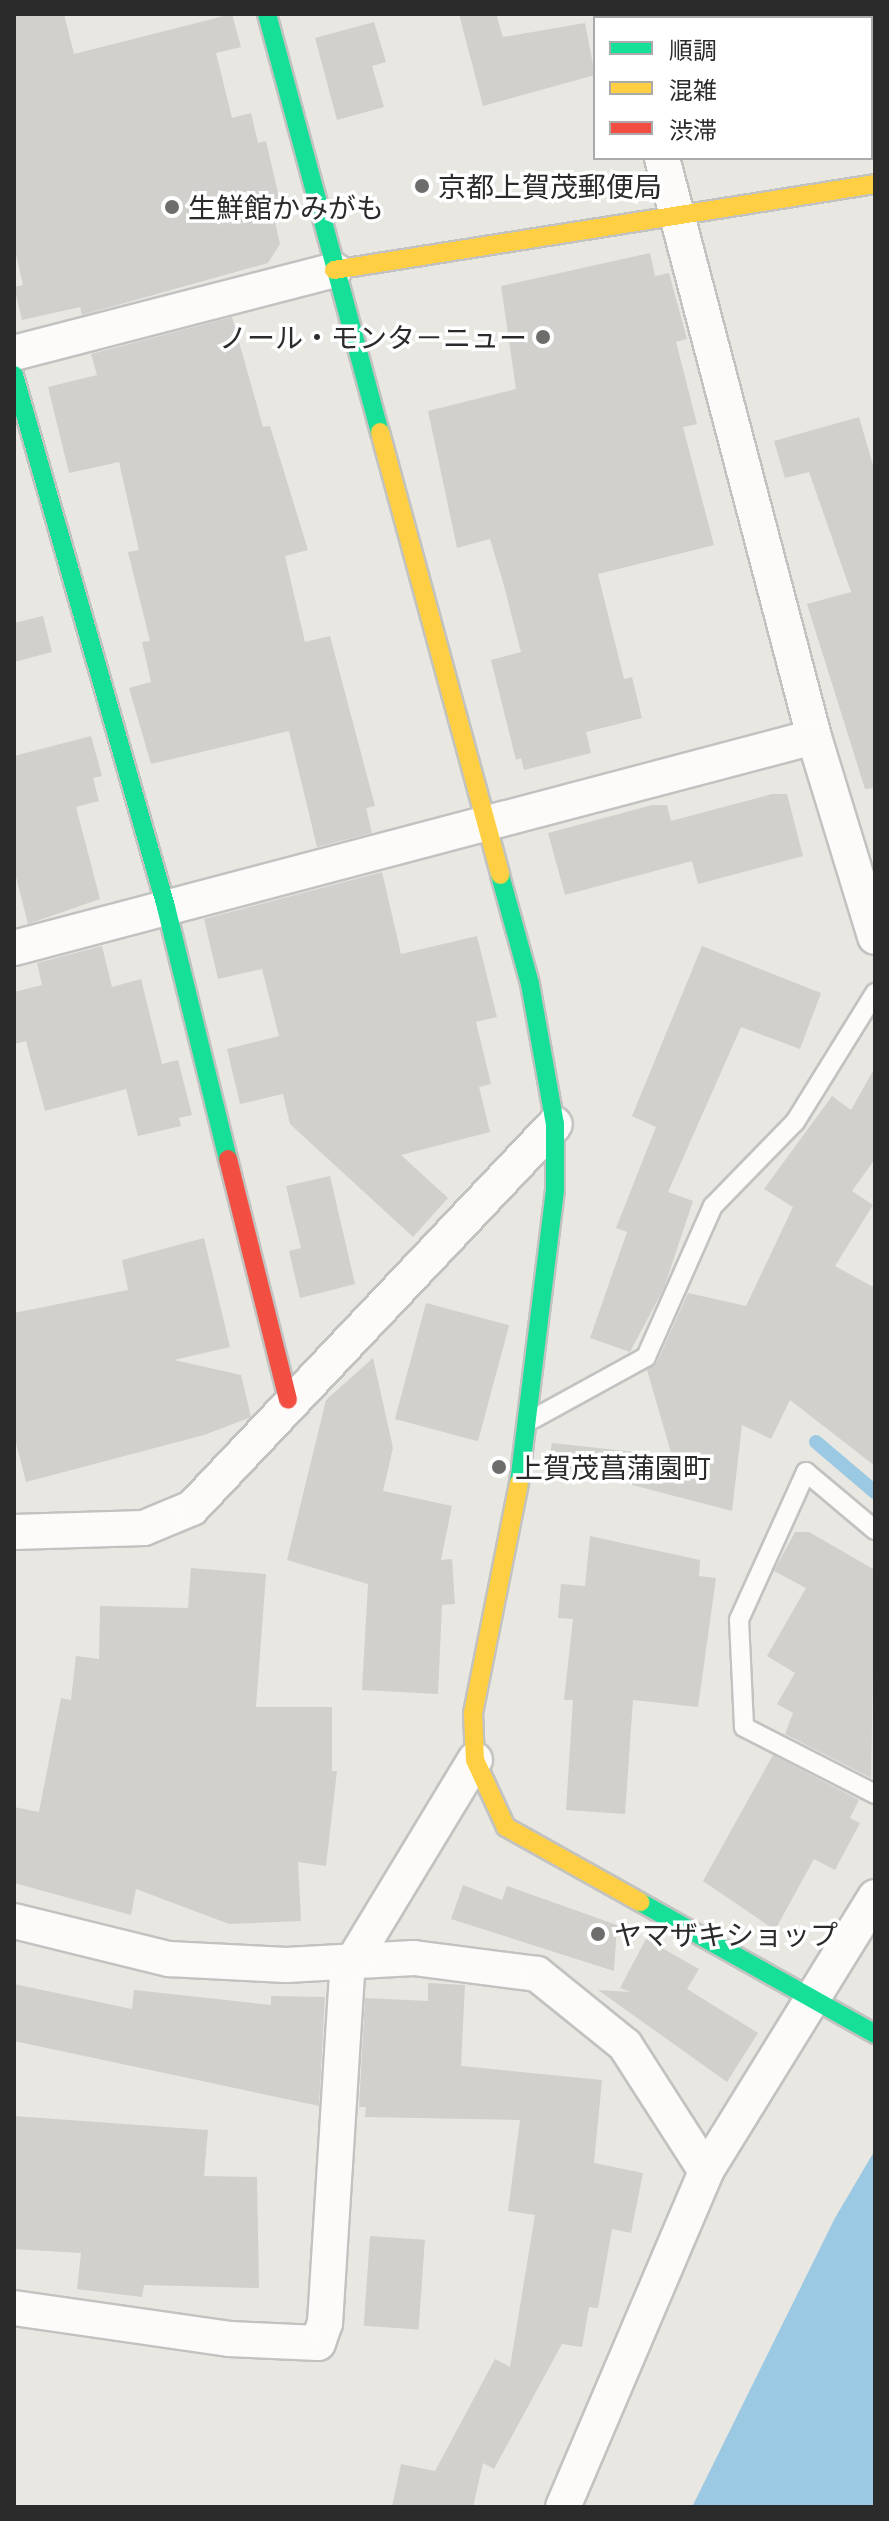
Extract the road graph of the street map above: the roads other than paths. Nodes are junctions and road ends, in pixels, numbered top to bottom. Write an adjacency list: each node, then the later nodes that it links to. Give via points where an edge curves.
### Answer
1 (267, 14): 5 (street)
2 (663, 160): 4 (street)
3 (875, 184): 4 (street)
4 (678, 215): 5 (street); 8 (street)
5 (334, 270): 6 (street); 9 (street)
6 (14, 353)
7 (14, 375): 10 (street)
8 (814, 737): 9 (street); 11 (street)
9 (485, 822): 10 (street); 14 (street, via 530,984)
10 (166, 907): 12 (street); 15 (street)
11 (875, 937)
12 (14, 948)
13 (875, 993): 16 (lane, via 795,1122 713,1206 646,1357)
14 (555, 1124): 15 (street); 16 (street, via 555,1190)
15 (288, 1400): 18 (street, via 192,1508 144,1528)
16 (531, 1421): 19 (street, via 473,1713)
17 (875, 1530): 20 (lane, via 806,1472 739,1620 744,1727)
18 (14, 1532)
19 (475, 1760): 23 (street); 24 (street, via 506,1827)
20 (875, 1794)
21 (875, 1897): 24 (street)
22 (14, 1921): 23 (street, via 169,1959)
23 (352, 1962): 26 (street, via 414,1958 537,1974 625,2045); 27 (street, via 325,2323 318,2343 229,2339)
24 (813, 1998): 25 (street); 26 (street)
25 (875, 2034)
26 (706, 2171): 28 (street)
27 (14, 2308)
28 (563, 2507)

